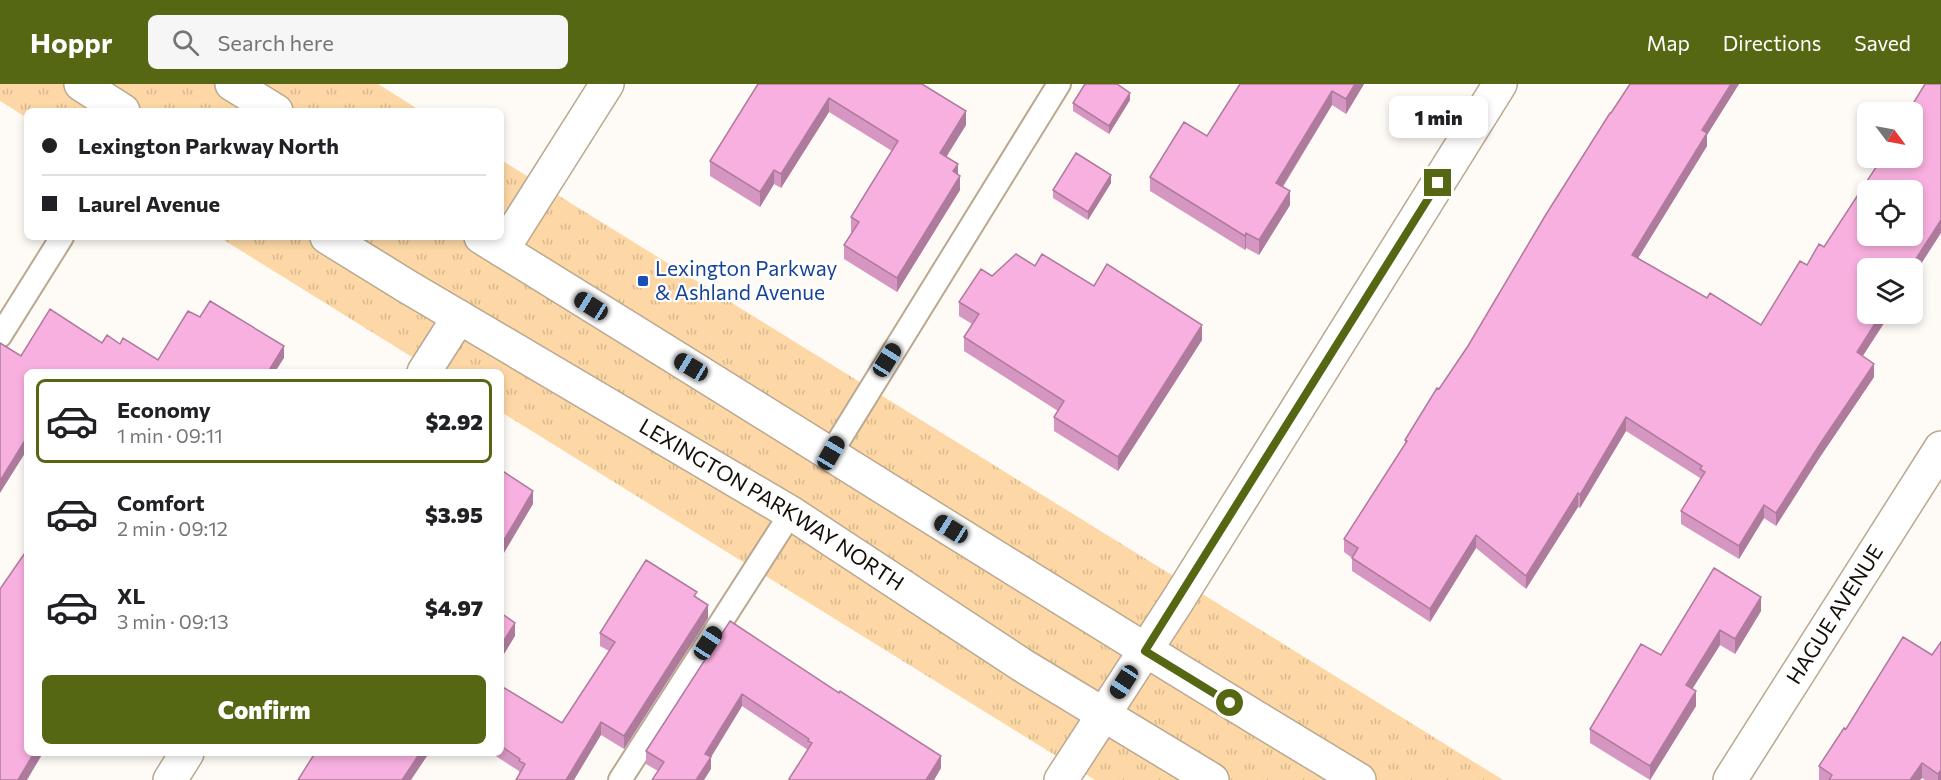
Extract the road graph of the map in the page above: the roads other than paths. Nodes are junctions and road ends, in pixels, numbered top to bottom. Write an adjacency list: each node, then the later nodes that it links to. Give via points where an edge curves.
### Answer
1 (81, 84): 6 (main road)
2 (232, 84): 7 (main road)
3 (607, 84): 8 (main road)
4 (1059, 84): 16 (lane)
5 (1500, 84): 18 (main road)
6 (118, 108)
7 (271, 108)
8 (504, 226)
9 (60, 240): 13 (lane)
10 (332, 240): 12 (main road, LEXINGTON PARKWAY NORTH)
11 (491, 244): 16 (main road)
12 (459, 317): 14 (main road); 17 (main road, LEXINGTON PARKWAY NORTH)
13 (0, 336)
14 (426, 369)
15 (1941, 448): 26 (main road, HAGUE AVENUE)
16 (831, 453): 18 (main road)
17 (791, 513): 19 (main road, LEXINGTON PARKWAY NORTH); 22 (lane)
18 (1145, 651): 19 (main road); 25 (main road)
19 (1103, 714): 23 (main road); 24 (main road, LEXINGTON PARKWAY NORTH)
20 (185, 756): 21 (main road)
21 (170, 780)
22 (621, 780)
23 (1061, 780)
24 (1212, 780)
25 (1359, 780)
26 (1730, 780)

